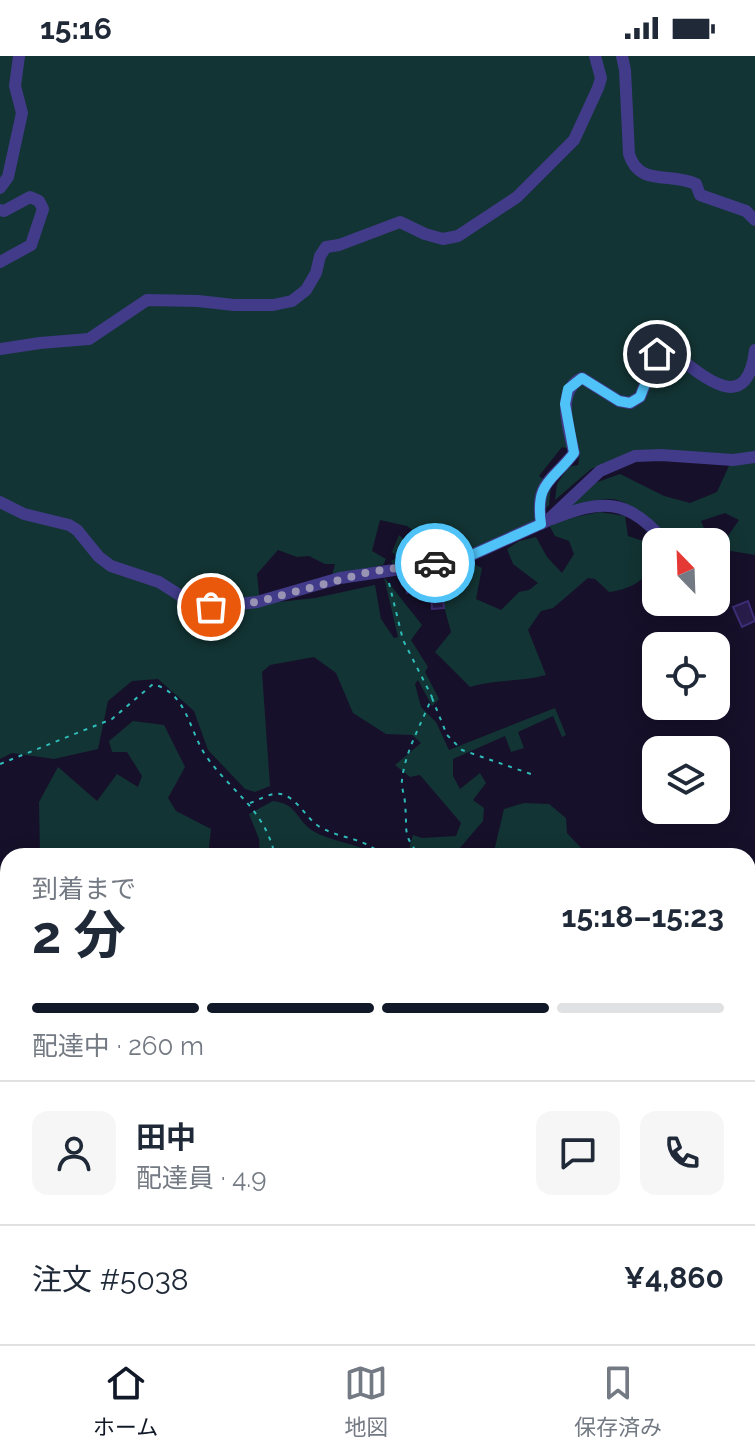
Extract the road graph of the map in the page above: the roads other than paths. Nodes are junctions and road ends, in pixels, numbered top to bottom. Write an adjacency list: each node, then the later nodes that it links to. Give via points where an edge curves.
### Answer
1 (19, 56): 4 (street, via 15,86 22,113 8,177)
2 (595, 56): 8 (street, via 601,78 574,140 517,197 458,236 443,239 400,222 326,247 306,290 292,301 234,305 147,300 89,339)
3 (622, 56): 6 (street, via 633,166 641,174 687,180 696,184 700,195 746,211)
4 (0, 188)
5 (0, 210): 7 (street, via 30,197 43,209 31,245)
6 (755, 220)
7 (0, 262)
8 (0, 349)
9 (755, 350): 12 (street, via 752,373 735,387 711,383 673,353 657,354 640,397 630,403 582,378 574,382 565,404 574,453 543,490 538,504)
10 (755, 457): 12 (street, via 635,456 600,471)
11 (0, 502): 12 (street, via 69,525 111,566 159,582 195,605 211,607 257,602 340,578 448,562)
12 (544, 523): 13 (street, via 604,503)
13 (654, 528)

